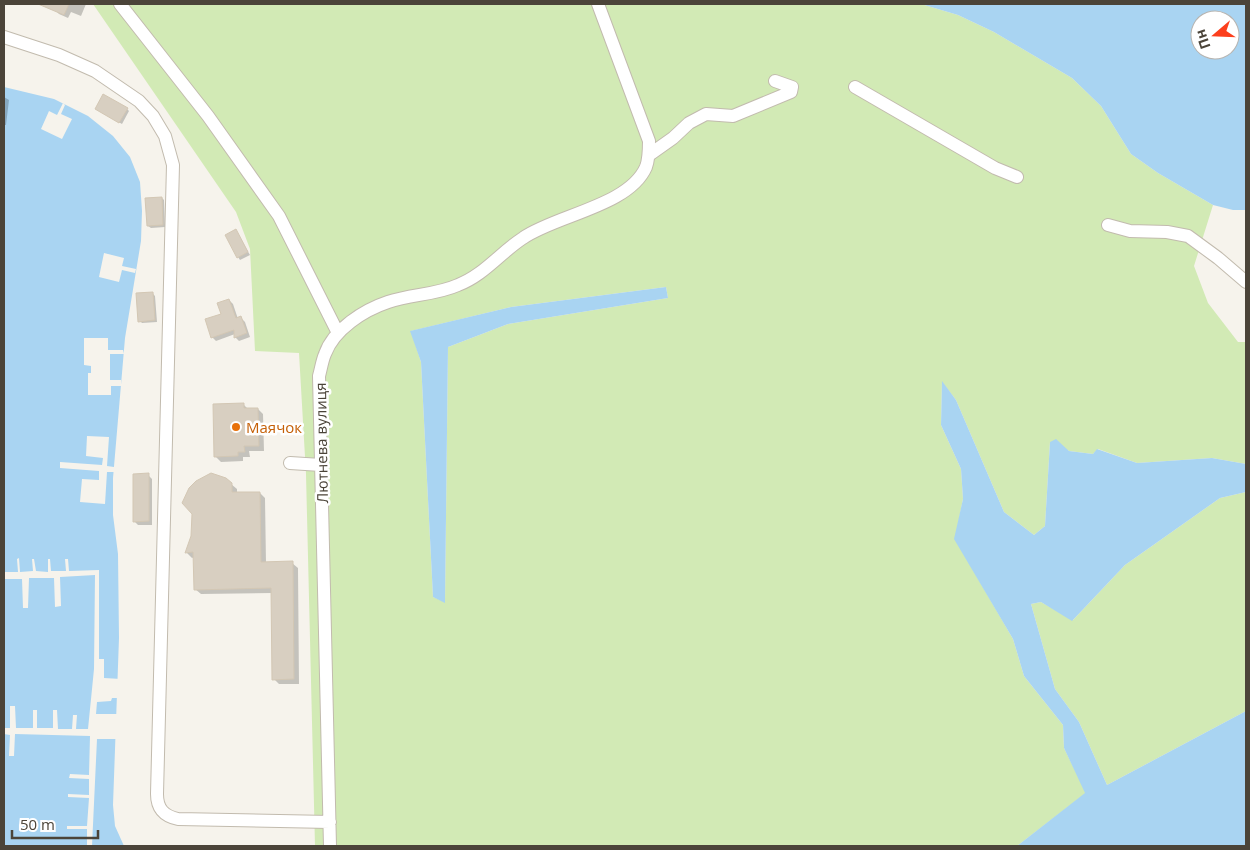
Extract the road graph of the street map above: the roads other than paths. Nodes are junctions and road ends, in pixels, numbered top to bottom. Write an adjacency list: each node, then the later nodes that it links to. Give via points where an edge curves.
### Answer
1 (120, 4): 10 (street, via 208,116 279,216)
2 (598, 4): 6 (street, via 649,141)
3 (4, 37): 13 (street, via 95,71 139,101 165,136 173,165 159,686 157,794 160,808 165,814 178,819)
4 (775, 81): 6 (street, via 792,87 791,92 733,116 706,114 689,123)
5 (854, 87): 7 (street, via 994,168)
6 (649, 155): 10 (street, Лютнева вулиця, via 646,168 637,180 609,201 522,238 460,285 388,302 352,321)
7 (1017, 177)
8 (1108, 225): 9 (street, via 1130,231 1188,236)
9 (1246, 282)
10 (338, 333): 12 (street, Лютнева вулиця, via 325,352 319,376)
11 (290, 464): 12 (street)
12 (321, 465): 13 (street, Лютнева вулиця)
13 (330, 822): 14 (street, Лютнева вулиця)
14 (330, 846)

